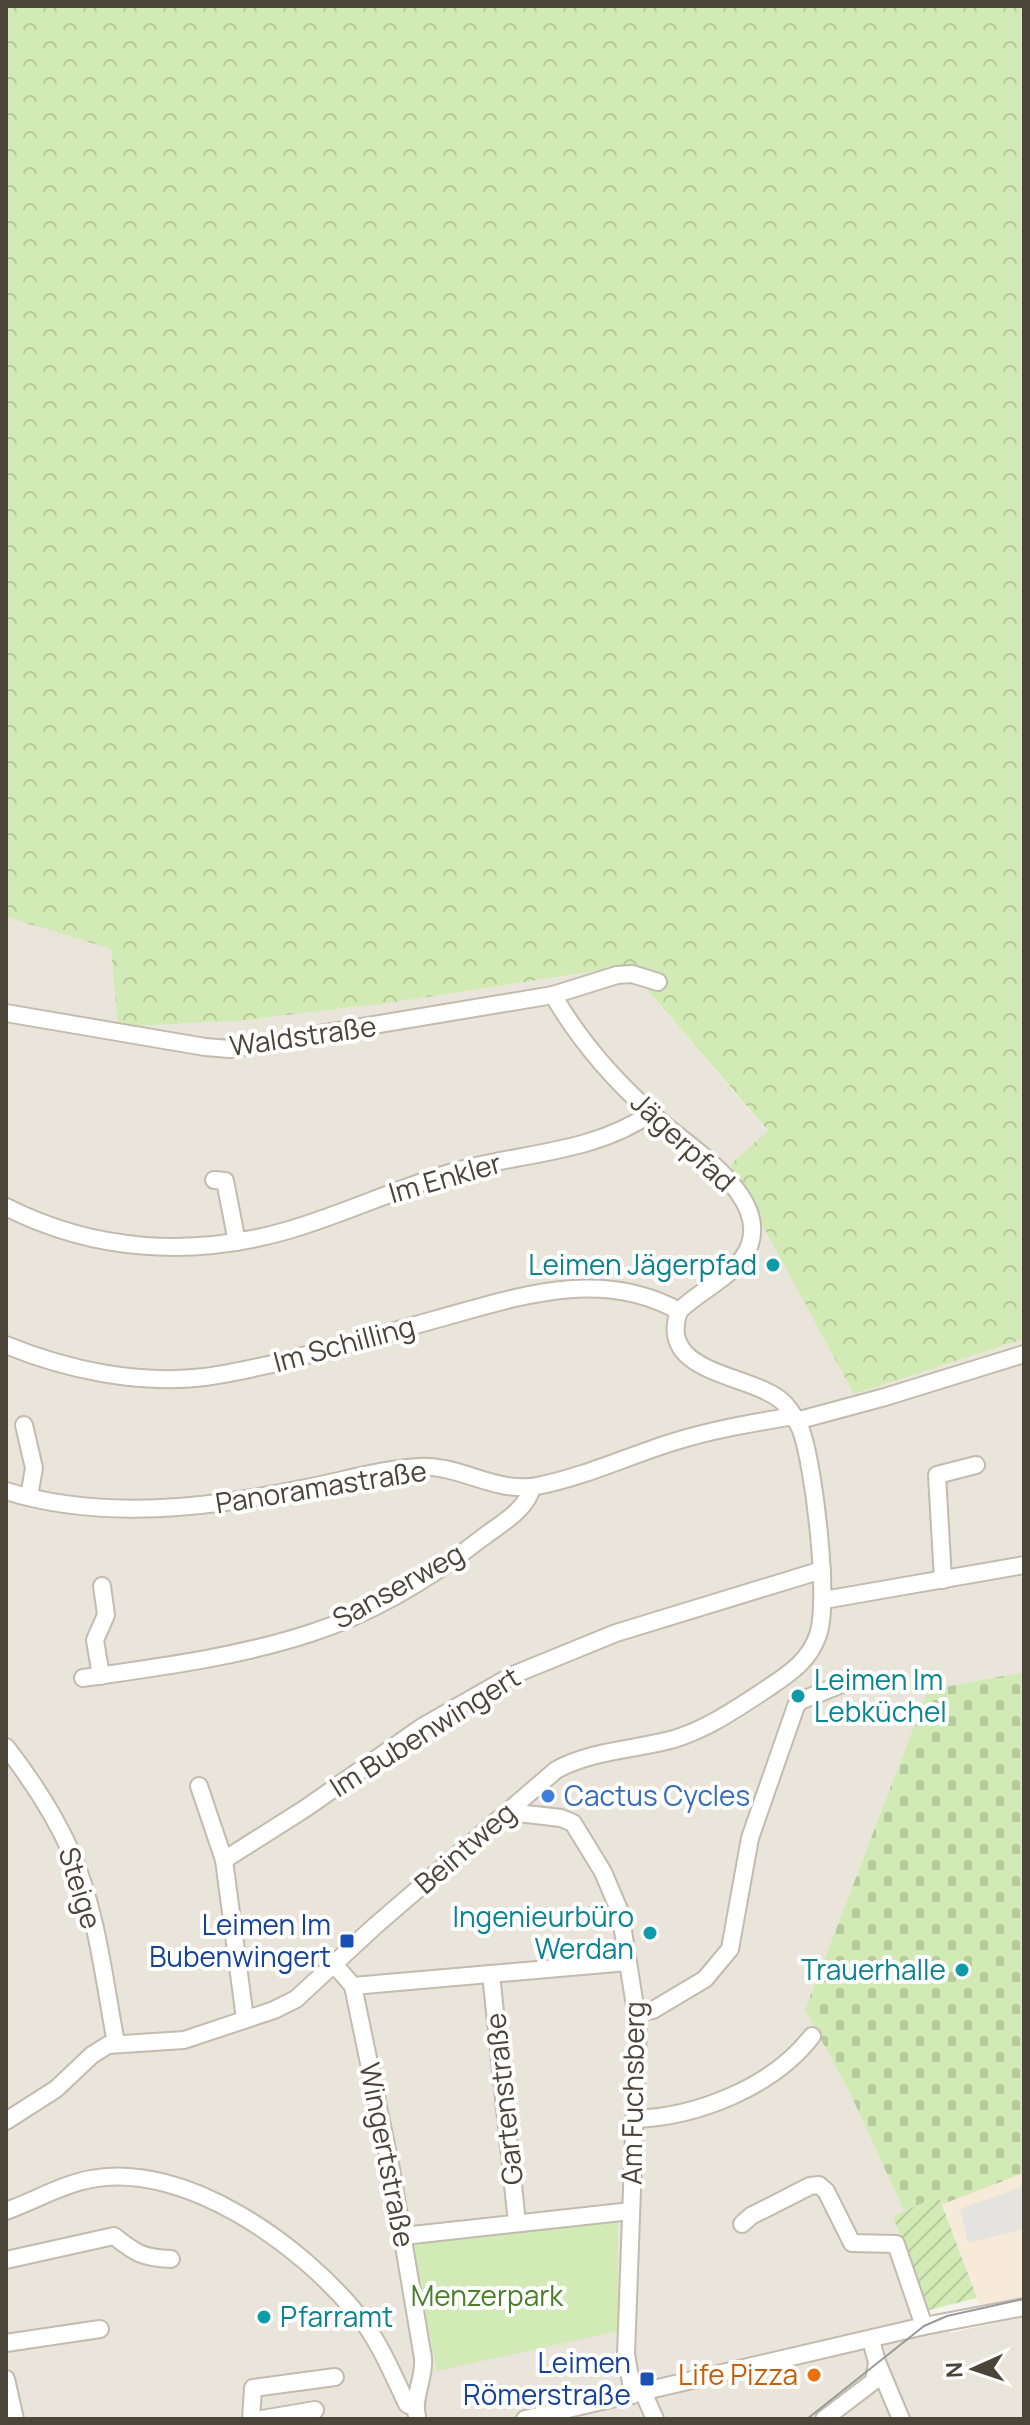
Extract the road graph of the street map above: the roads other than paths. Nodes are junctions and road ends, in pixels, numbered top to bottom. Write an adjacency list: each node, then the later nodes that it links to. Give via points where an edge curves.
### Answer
1 (658, 982): 2 (street, via 620,974)
2 (553, 995): 3 (street, Waldstraße, via 230,1049); 4 (street, Jägerpfad, via 594,1054)
3 (6, 1013)
4 (651, 1113): 7 (street, Im Enkler, via 599,1138 445,1174 290,1230); 8 (street, Jägerpfad, via 728,1180 752,1222 750,1244 738,1263)
5 (225, 1179): 7 (street)
6 (6, 1207): 7 (street, Im Enkler, via 59,1231 118,1243 188,1247)
7 (237, 1242)
8 (679, 1311): 9 (street, Im Schilling, via 624,1290 531,1293 272,1364 183,1379 78,1368); 11 (street, via 678,1338 695,1363 770,1392)
9 (6, 1345)
10 (1024, 1354): 11 (street, Panoramastraße)
11 (795, 1419): 14 (street, Panoramastraße, via 701,1434); 18 (street, Beintweg, via 808,1461)
12 (24, 1425): 16 (street, via 34,1468)
13 (976, 1465): 19 (street, via 931,1477)
14 (532, 1487): 16 (street, Panoramastraße, via 496,1485 427,1466 185,1507 108,1507); 20 (street, Sanserweg, via 519,1509 421,1580 344,1621 242,1651 92,1677 95,1640 106,1615)
15 (6, 1491): 16 (street, Panoramastraße)
16 (29, 1497)
17 (1024, 1565): 19 (street)
18 (822, 1570): 21 (street, Beintweg); 26 (street, Im Bubenwingert, via 616,1633 513,1675 422,1727)
19 (943, 1580): 21 (street)
20 (102, 1586)
21 (824, 1600): 25 (street, Beintweg, via 814,1644 790,1674 690,1733 569,1763)
22 (847, 1682): 31 (street, via 796,1706 746,1854 728,1952 705,1979 653,2010)
23 (6, 1747): 34 (street, Steige, via 50,1811 76,1864)
24 (199, 1786): 26 (street)
25 (508, 1812): 27 (street, Am Fuchsberg, via 561,1818 577,1826 618,1904); 28 (street, Beintweg)
26 (224, 1860): 32 (street)
27 (628, 1962): 29 (street); 31 (street, Am Fuchsberg)
28 (334, 1964): 30 (street); 32 (street, Beintweg, via 296,1999)
29 (491, 1974): 30 (street); 39 (street, Gartenstraße)
30 (353, 1986): 41 (street, Wingertstraße)
31 (638, 2013): 35 (street, Am Fuchsberg)
32 (245, 2019): 34 (street, Beintweg, via 184,2040)
33 (812, 2036): 35 (street, via 779,2068 739,2092 665,2117)
34 (116, 2043): 36 (street, Beintweg, via 97,2050 56,2089)
35 (634, 2119): 38 (street, Am Fuchsberg)
36 (6, 2121)
37 (6, 2211): 54 (street, via 88,2179 131,2177 167,2183 224,2207 294,2252 332,2285 368,2329)
38 (631, 2211): 39 (street); 52 (street, Am Fuchsberg, via 626,2354)
39 (517, 2223): 41 (street)
40 (742, 2224): 45 (street, via 819,2185 852,2243 896,2244)
41 (403, 2236): 54 (street, Wingertstraße, via 424,2368)
42 (171, 2259): 43 (street, via 136,2254 114,2236)
43 (6, 2260)
44 (1024, 2307): 45 (street)
45 (924, 2326): 47 (street)
46 (100, 2329): 48 (street)
47 (871, 2340): 49 (street); 52 (street)
48 (6, 2343)
49 (877, 2362): 60 (street, via 874,2381); 61 (street)
50 (335, 2377): 56 (street, via 253,2388)
51 (6, 2379): 55 (street)
52 (638, 2394): 58 (street); 59 (street, Am Fuchsberg)
53 (315, 2410): 57 (street)
54 (416, 2414)
55 (15, 2419)
56 (251, 2419)
57 (262, 2419)
58 (525, 2419)
59 (655, 2419)
60 (824, 2419)
61 (901, 2419)

